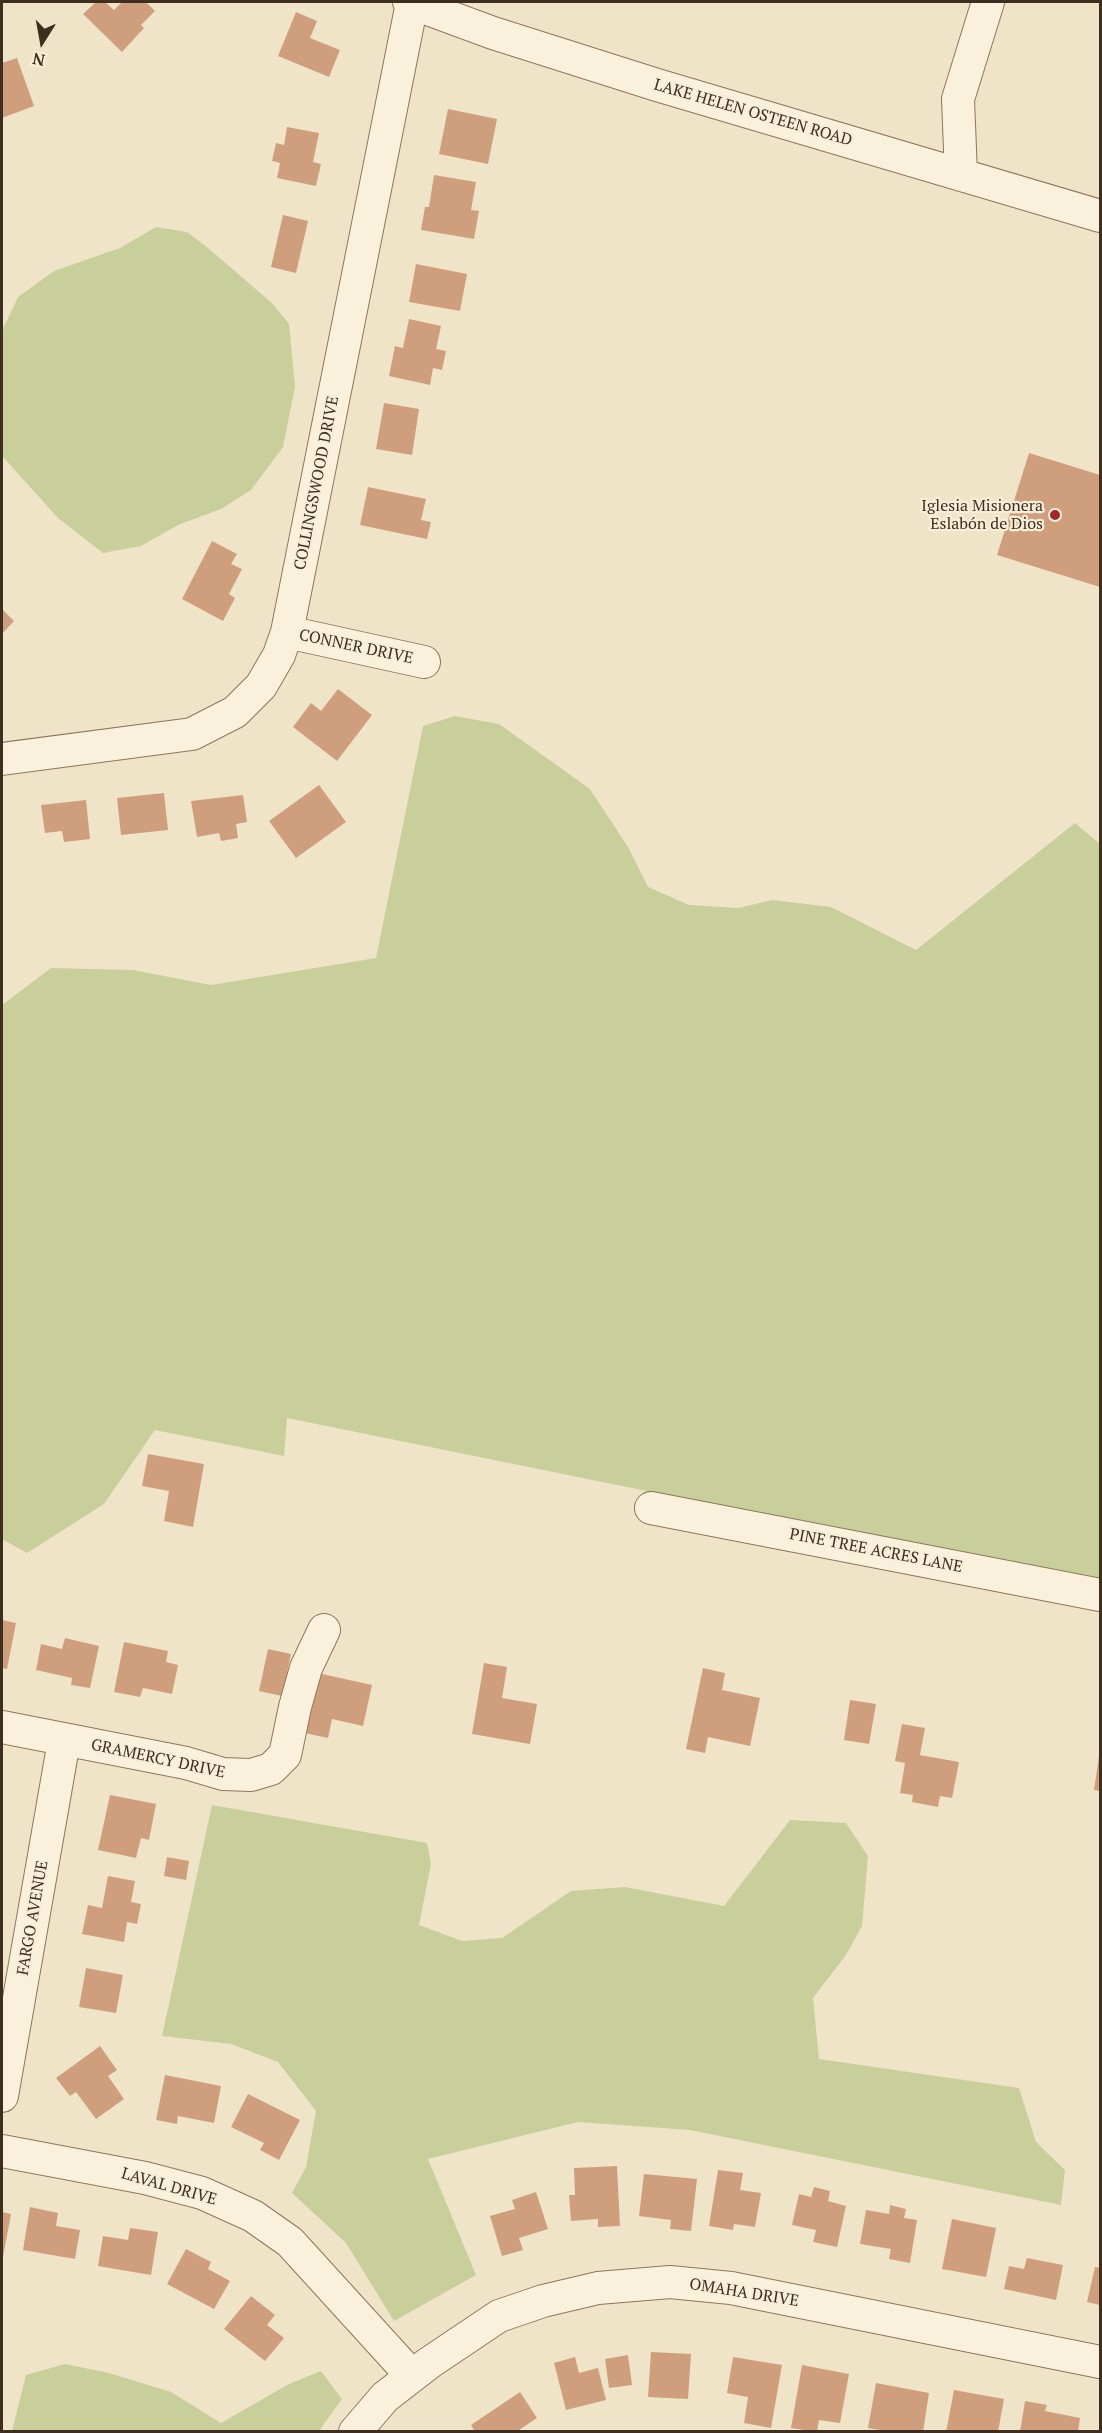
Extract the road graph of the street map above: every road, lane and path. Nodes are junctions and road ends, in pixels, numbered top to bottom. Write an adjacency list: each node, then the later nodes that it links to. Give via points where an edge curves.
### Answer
1 (411, 2): 3 (street, LAKE HELEN OSTEEN ROAD, via 493,33 657,85); 5 (street, COLLINGSWOOD DRIVE)
2 (988, 2): 3 (street, via 958,99)
3 (961, 175): 4 (street, LAKE HELEN OSTEEN ROAD)
4 (1101, 216)
5 (287, 632): 6 (street, CONNER DRIVE); 7 (street, COLLINGSWOOD DRIVE, via 261,686 235,712 192,734)
6 (424, 662)
7 (2, 759)
8 (651, 1508): 9 (street, PINE TREE ACRES LANE)
9 (1101, 1595)
10 (324, 1630): 12 (street, GRAMERCY DRIVE, via 306,1668 285,1755 271,1769 250,1775 223,1774 186,1763)
11 (2, 1727): 12 (street, GRAMERCY DRIVE)
12 (64, 1741): 13 (street, FARGO AVENUE)
13 (2, 2096)
14 (2, 2151): 16 (street, LAVAL DRIVE, via 146,2178 202,2193 253,2216 290,2242)
15 (1101, 2362): 16 (street, OMAHA DRIVE, via 731,2288 670,2282 598,2288 499,2316)
16 (412, 2376): 17 (street, OMAHA DRIVE, via 385,2397)
17 (355, 2432)

